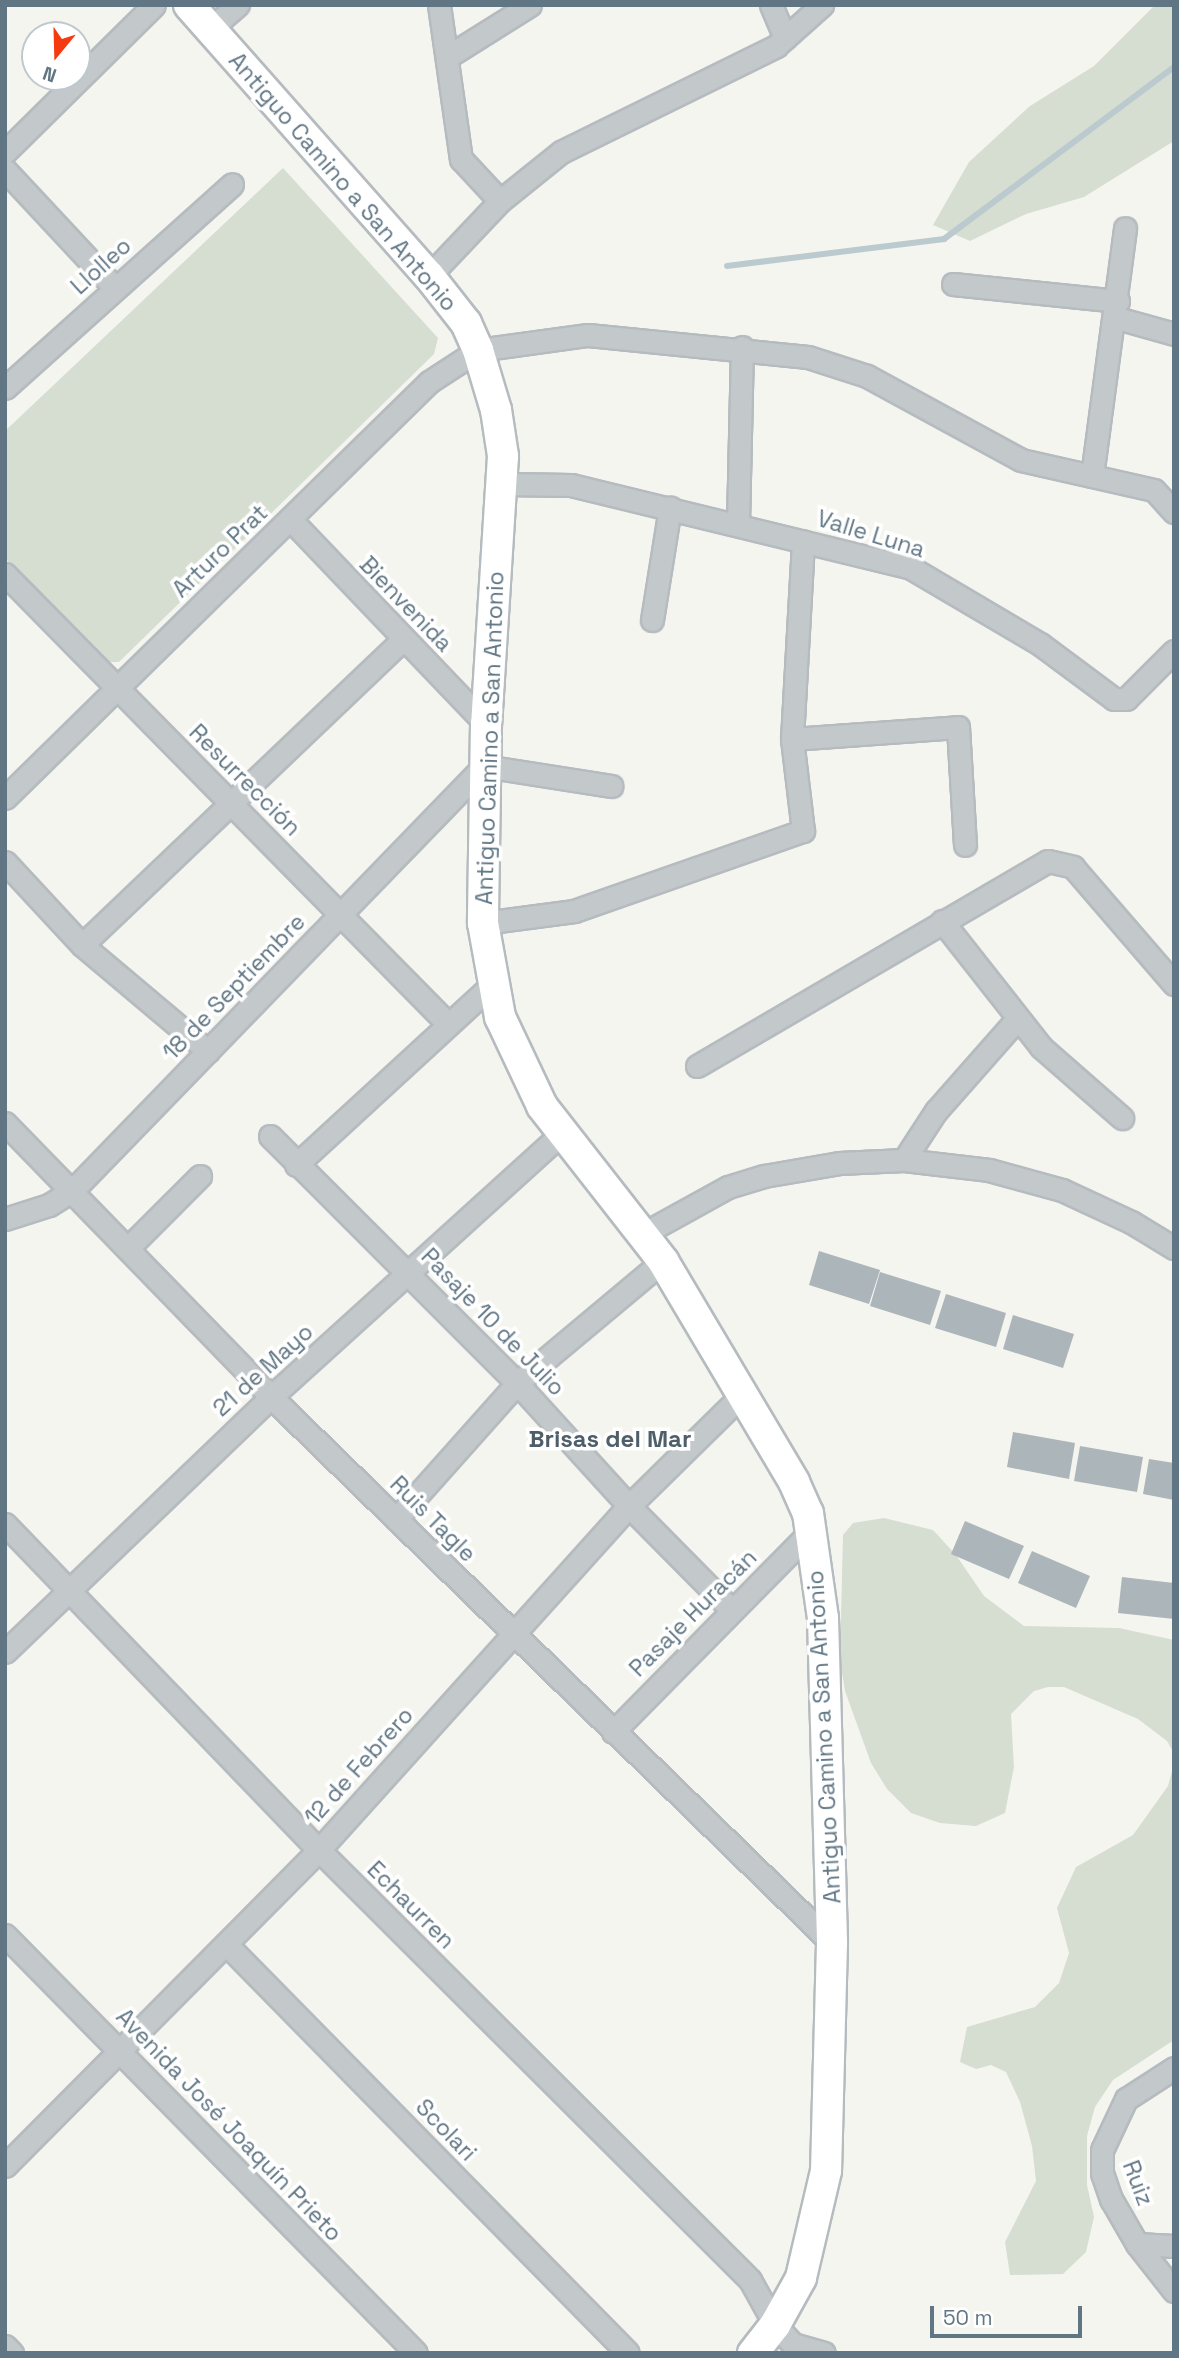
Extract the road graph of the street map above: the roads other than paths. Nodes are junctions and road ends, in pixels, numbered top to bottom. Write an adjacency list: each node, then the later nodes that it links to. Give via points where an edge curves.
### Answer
1 (154, 5): 12 (street)
2 (189, 5): 9 (street, Antiguo Camino a San Antonio)
3 (238, 5): 9 (street)
4 (424, 5): 8 (street)
5 (530, 5): 11 (street)
6 (771, 5): 10 (street)
7 (822, 5): 10 (street)
8 (441, 15): 11 (street)
9 (210, 29): 17 (street, Antiguo Camino a San Antonio)
10 (785, 38): 15 (street, via 561,152)
11 (447, 57): 15 (street, via 461,159)
12 (5, 152)
13 (5, 170): 19 (street)
14 (232, 184): 19 (street, Llolleo)
15 (500, 201): 17 (street)
16 (1125, 228): 20 (street)
17 (429, 276): 23 (street, Antiguo Camino a San Antonio, via 466,323)
18 (953, 284): 20 (street)
19 (115, 288): 24 (street, Llolleo)
20 (1117, 310): 21 (street); 25 (street)
21 (1174, 334)
22 (742, 348): 23 (street, via 588,335); 25 (street, via 808,357 867,376 1021,460); 30 (street)
23 (478, 350): 26 (street, Antiguo Camino a San Antonio, via 496,410); 29 (street, Arturo Prat, via 429,383)
24 (5, 388)
25 (1092, 476): 28 (street, via 1154,490)
26 (503, 484): 27 (street, Valle Luna, via 571,485); 37 (street, Antiguo Camino a San Antonio)
27 (670, 508): 30 (street, Valle Luna); 33 (street)
28 (1174, 512)
29 (290, 519): 34 (street, Bienvenida); 36 (street, Arturo Prat)
30 (738, 523): 31 (street, Valle Luna)
31 (803, 541): 35 (street, Valle Luna, via 911,568 1040,644 1114,699 1126,699); 38 (street)
32 (5, 574): 36 (street, Resurrección)
33 (652, 620)
34 (403, 639): 37 (street, Bienvenida); 42 (street)
35 (1174, 651)
36 (117, 688): 41 (street, Arturo Prat); 42 (street, Resurrección)
37 (486, 724): 39 (street, Antiguo Camino a San Antonio)
38 (792, 739): 43 (street, via 958,727); 47 (street, via 803,831 574,911)
39 (484, 766): 40 (street); 45 (street, 18 de Septiembre); 47 (street, Antiguo Camino a San Antonio)
40 (611, 786)
41 (5, 798)
42 (231, 803): 45 (street, Resurrección); 48 (street)
43 (965, 845)
44 (5, 862): 48 (street)
45 (341, 915): 52 (street, Resurrección); 53 (street, 18 de Septiembre)
46 (942, 921): 49 (street, via 1048,860 1061,860 1073,867); 51 (street); 54 (street)
47 (483, 923): 50 (street, Antiguo Camino a San Antonio)
48 (82, 945): 53 (street)
49 (1174, 984)
50 (491, 986): 52 (street); 57 (street, Antiguo Camino a San Antonio, via 512,1048)
51 (1017, 1019): 55 (street, via 1068,1073); 59 (street, via 936,1111)
52 (447, 1023): 60 (street)
53 (208, 1051): 62 (street, 18 de Septiembre)
54 (697, 1066)
55 (1122, 1118)
56 (5, 1123): 62 (street, Ruis Tagle)
57 (562, 1133): 64 (street, Antiguo Camino a San Antonio); 68 (street, 21 de Mayo)
58 (270, 1136): 60 (street, Pasaje 10 de Julio)
59 (904, 1160): 64 (street, via 839,1163 764,1176 728,1187); 66 (street, via 989,1170 1050,1186 1108,1210)
60 (296, 1165): 68 (street, Pasaje 10 de Julio)
61 (200, 1176): 65 (street)
62 (74, 1190): 63 (street, 18 de Septiembre, via 49,1205); 65 (street, Ruis Tagle)
63 (5, 1219)
64 (641, 1235): 67 (street, Antiguo Camino a San Antonio)
65 (128, 1248): 71 (street, Ruis Tagle)
66 (1174, 1248)
67 (663, 1261): 69 (street); 70 (street, Antiguo Camino a San Antonio)
68 (410, 1273): 69 (street, Pasaje 10 de Julio); 71 (street, 21 de Mayo)
69 (517, 1383): 72 (street, Pasaje 10 de Julio); 73 (street)
70 (743, 1394): 72 (street, 12 de Febrero); 75 (street, Antiguo Camino a San Antonio, via 794,1482)
71 (271, 1397): 73 (street, Ruis Tagle); 76 (street, 21 de Mayo)
72 (629, 1506): 77 (street, Pasaje 10 de Julio); 78 (street, 12 de Febrero)
73 (396, 1519): 78 (street, Ruis Tagle)
74 (5, 1524): 76 (street, Echaurren)
75 (811, 1531): 77 (street, Pasaje Huracán); 83 (street, Antiguo Camino a San Antonio, via 823,1618)
76 (69, 1589): 79 (street, 21 de Mayo); 81 (street, Echaurren)
77 (732, 1609): 80 (street, Pasaje Huracán)
78 (512, 1635): 80 (street, Ruis Tagle); 81 (street, 12 de Febrero)
79 (5, 1652)
80 (613, 1732): 83 (street, Ruis Tagle)
81 (319, 1850): 84 (street, 12 de Febrero); 91 (street, Echaurren, via 750,2280)
82 (5, 1935): 85 (street, Avenida José Joaquín Prieto)
83 (832, 1943): 91 (street, Antiguo Camino a San Antonio, via 829,2134 821,2208 801,2278)
84 (226, 1944): 85 (street, 12 de Febrero); 95 (street, Scolari)
85 (120, 2051): 87 (street, 12 de Febrero); 94 (street, Avenida José Joaquín Prieto)
86 (1174, 2068): 88 (street, Ruiz, via 1126,2099 1102,2150 1102,2173 1111,2199)
87 (5, 2166)
88 (1137, 2244): 89 (street); 90 (street, Ruiz)
89 (1174, 2246)
90 (1174, 2291)
91 (775, 2325): 96 (street, Antiguo Camino a San Antonio); 97 (street, via 793,2344)
92 (5, 2346): 93 (street)
93 (12, 2353)
94 (416, 2353)
95 (628, 2353)
96 (753, 2353)
97 (824, 2353)

